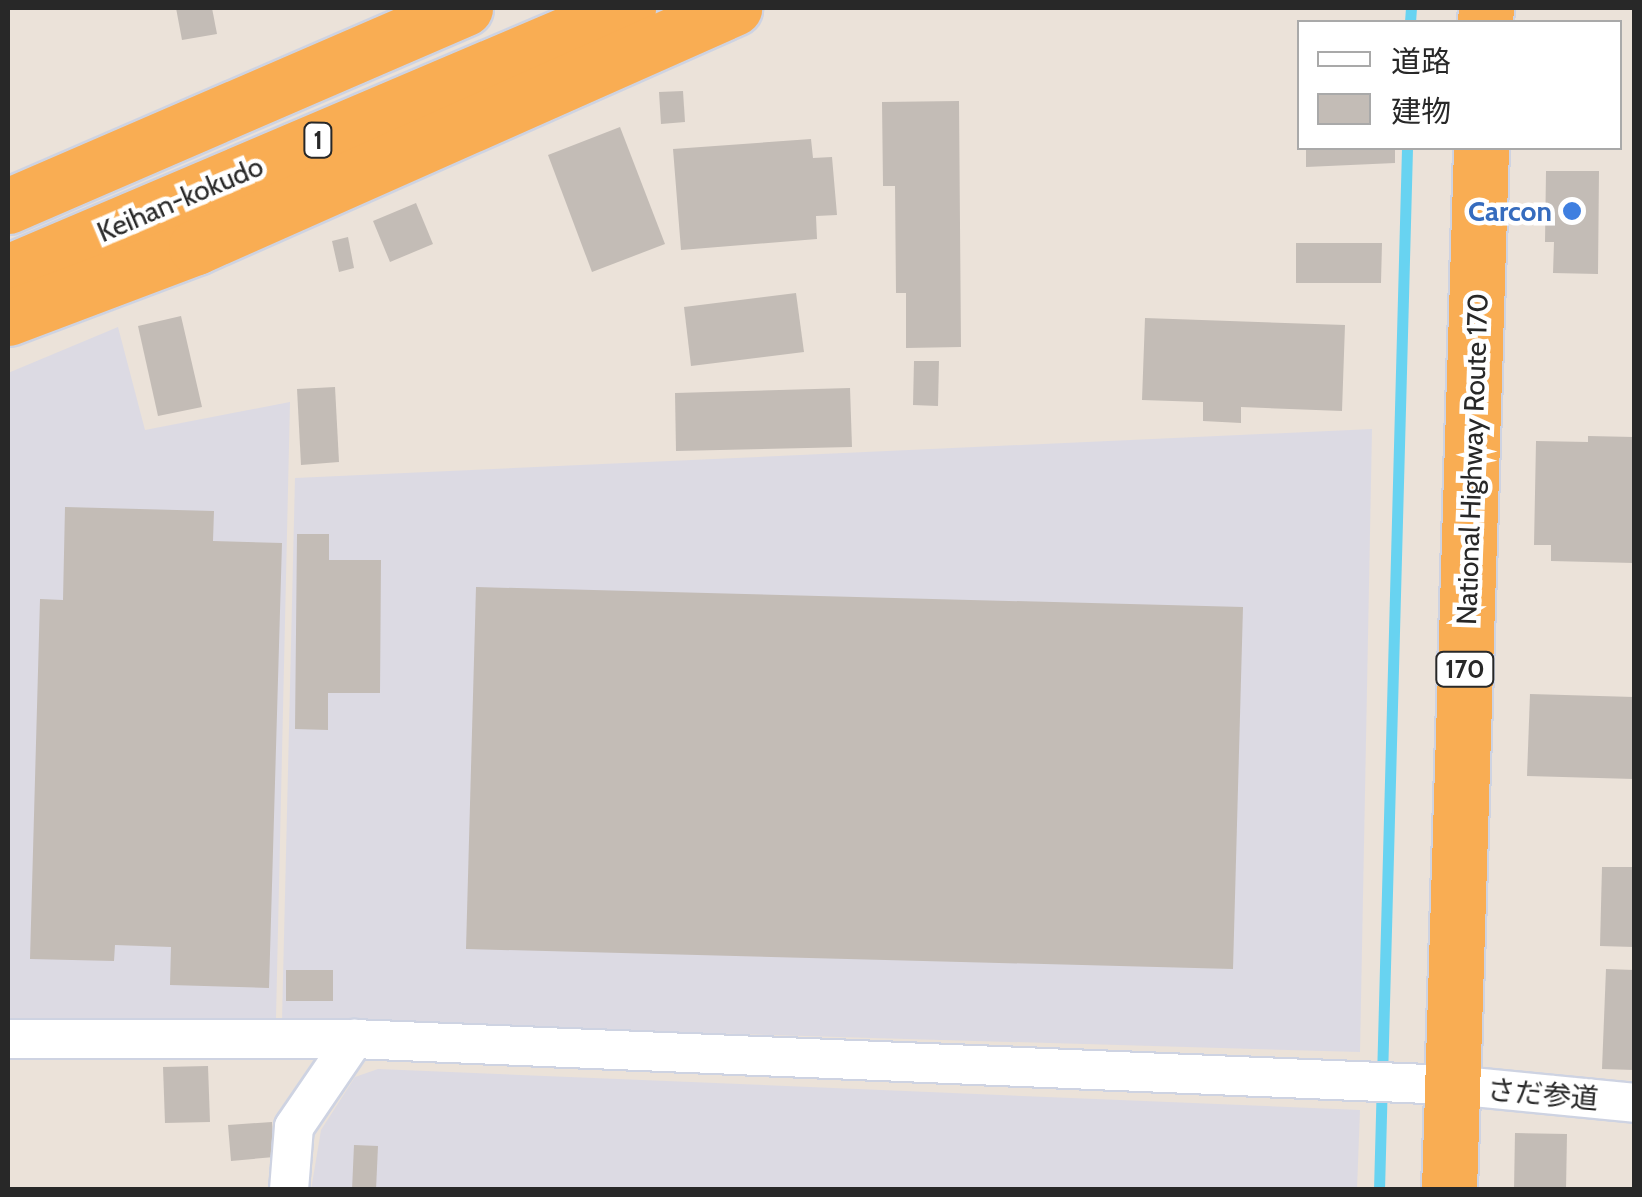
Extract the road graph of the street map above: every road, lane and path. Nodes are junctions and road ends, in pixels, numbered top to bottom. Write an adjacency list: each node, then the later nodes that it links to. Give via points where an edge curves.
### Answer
1 (465, 8): 5 (highway, 1)
2 (628, 8): 6 (highway, Keihan-kokudo / 1)
3 (734, 8): 7 (highway, via 196,247)
4 (1481, 150): 10 (highway, National Highway Route 170 / 170)
5 (8, 206)
6 (8, 272)
7 (8, 318)
8 (8, 1039): 9 (street, さだ参道)
9 (354, 1039): 10 (street, さだ参道); 12 (street, via 294,1127)
10 (1452, 1085): 11 (street, さだ参道); 13 (highway, National Highway Route 170 / 170)
11 (1634, 1102)
12 (289, 1190)
13 (1449, 1190)

